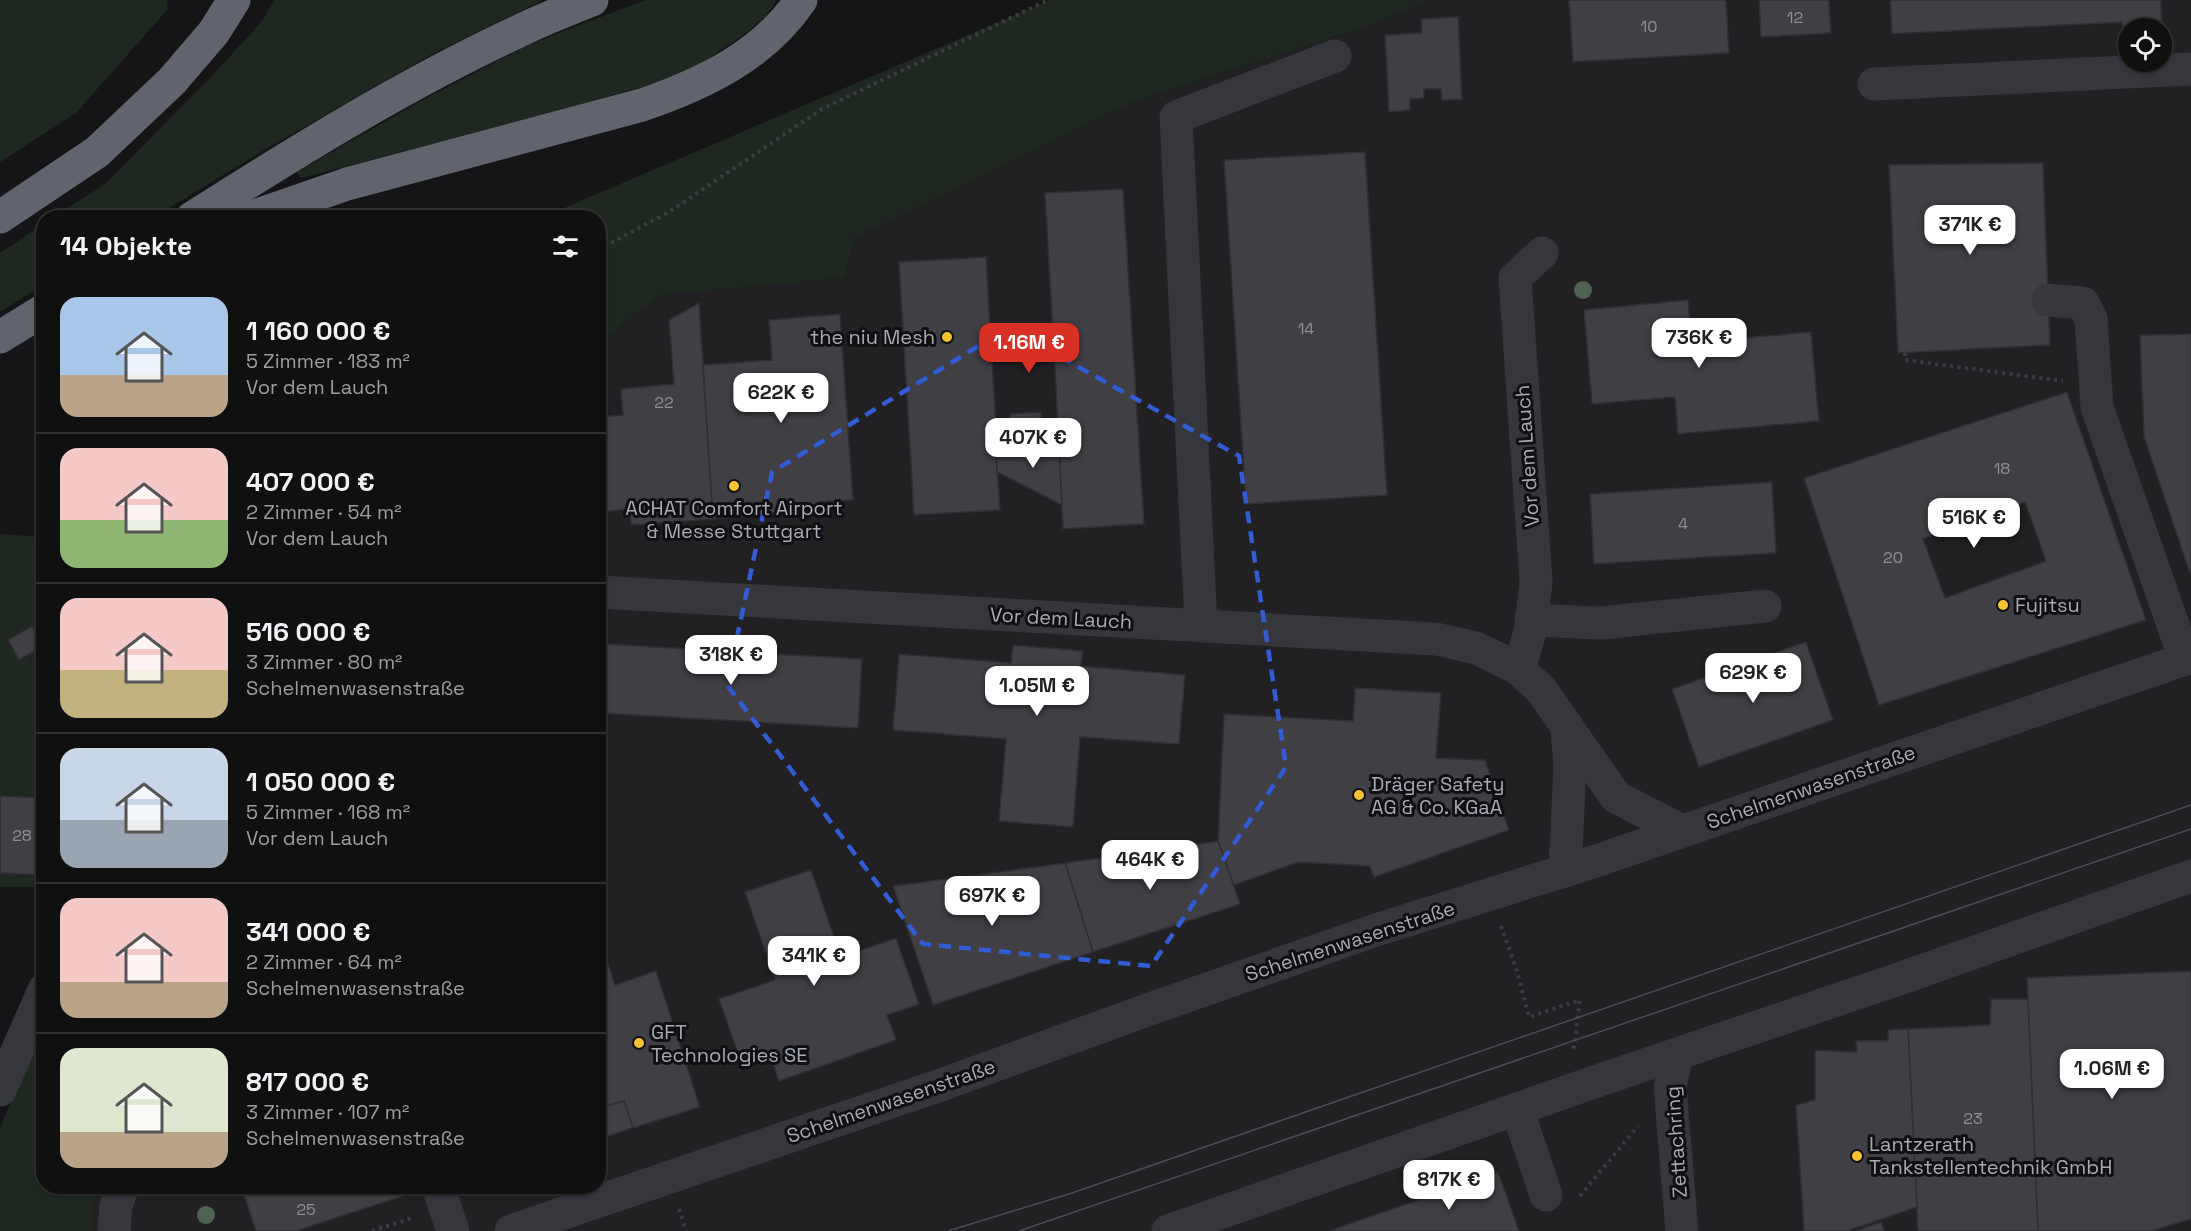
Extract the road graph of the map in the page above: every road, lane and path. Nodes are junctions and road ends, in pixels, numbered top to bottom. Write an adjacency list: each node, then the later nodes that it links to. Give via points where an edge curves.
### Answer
1 (234, 0): 10 (highway, via 214,32 172,81 97,152)
2 (592, 0): 8 (highway, via 518,31 416,83)
3 (801, 0): 9 (highway, via 766,40 728,69 683,91 347,184)
4 (1048, 0): 11 (path, via 822,110 669,212)
5 (1335, 56): 21 (street, via 1176,117)
6 (2191, 69): 7 (street)
7 (1874, 84)
8 (205, 210)
9 (272, 210)
10 (3, 213)
11 (606, 246)
12 (1542, 253): 20 (street, Vor dem Lauch, via 1515,278 1536,582)
13 (2048, 300): 17 (street, via 2083,303 2091,319)
14 (36, 315): 15 (highway)
15 (0, 337)
16 (1905, 353): 17 (path, via 1905,360)
17 (2096, 385): 22 (street, via 2097,407)
18 (606, 592): 21 (street, Vor dem Lauch)
19 (1765, 606): 20 (street, via 1601,623)
20 (1531, 621): 23 (street, Vor dem Lauch)
21 (1201, 625): 23 (street, Vor dem Lauch, via 1436,639 1476,648)
22 (2188, 658): 25 (street, Schelmenwasenstraße)
23 (1519, 669): 24 (street, Vor dem Lauch, via 1542,691)
24 (1567, 729): 25 (street, Vor dem Lauch, via 1616,797); 26 (street, Vor dem Lauch, via 1570,767)
25 (1682, 831): 26 (street, Schelmenwasenstraße)
26 (1565, 871): 28 (street, Schelmenwasenstraße)
27 (2191, 876): 30 (street)
28 (1490, 895): 31 (path, via 1530,1017 1580,1000 1573,1060 1594,1053); 42 (street, Schelmenwasenstraße, via 1346,941 938,1086)
29 (36, 1008): 33 (street)
30 (1677, 1054): 31 (street); 32 (street, Zettachring)
31 (1600, 1080): 34 (street)
32 (1670, 1087): 37 (path); 44 (street, Zettachring)
33 (0, 1090)
34 (1517, 1109): 36 (street); 39 (street)
35 (120, 1194): 40 (street)
36 (1546, 1195)
37 (1579, 1198)
38 (445, 1208): 41 (path)
39 (1230, 1221): 43 (street)
40 (114, 1231)
41 (372, 1231)
42 (511, 1231)
43 (1168, 1231)
44 (1682, 1231)

